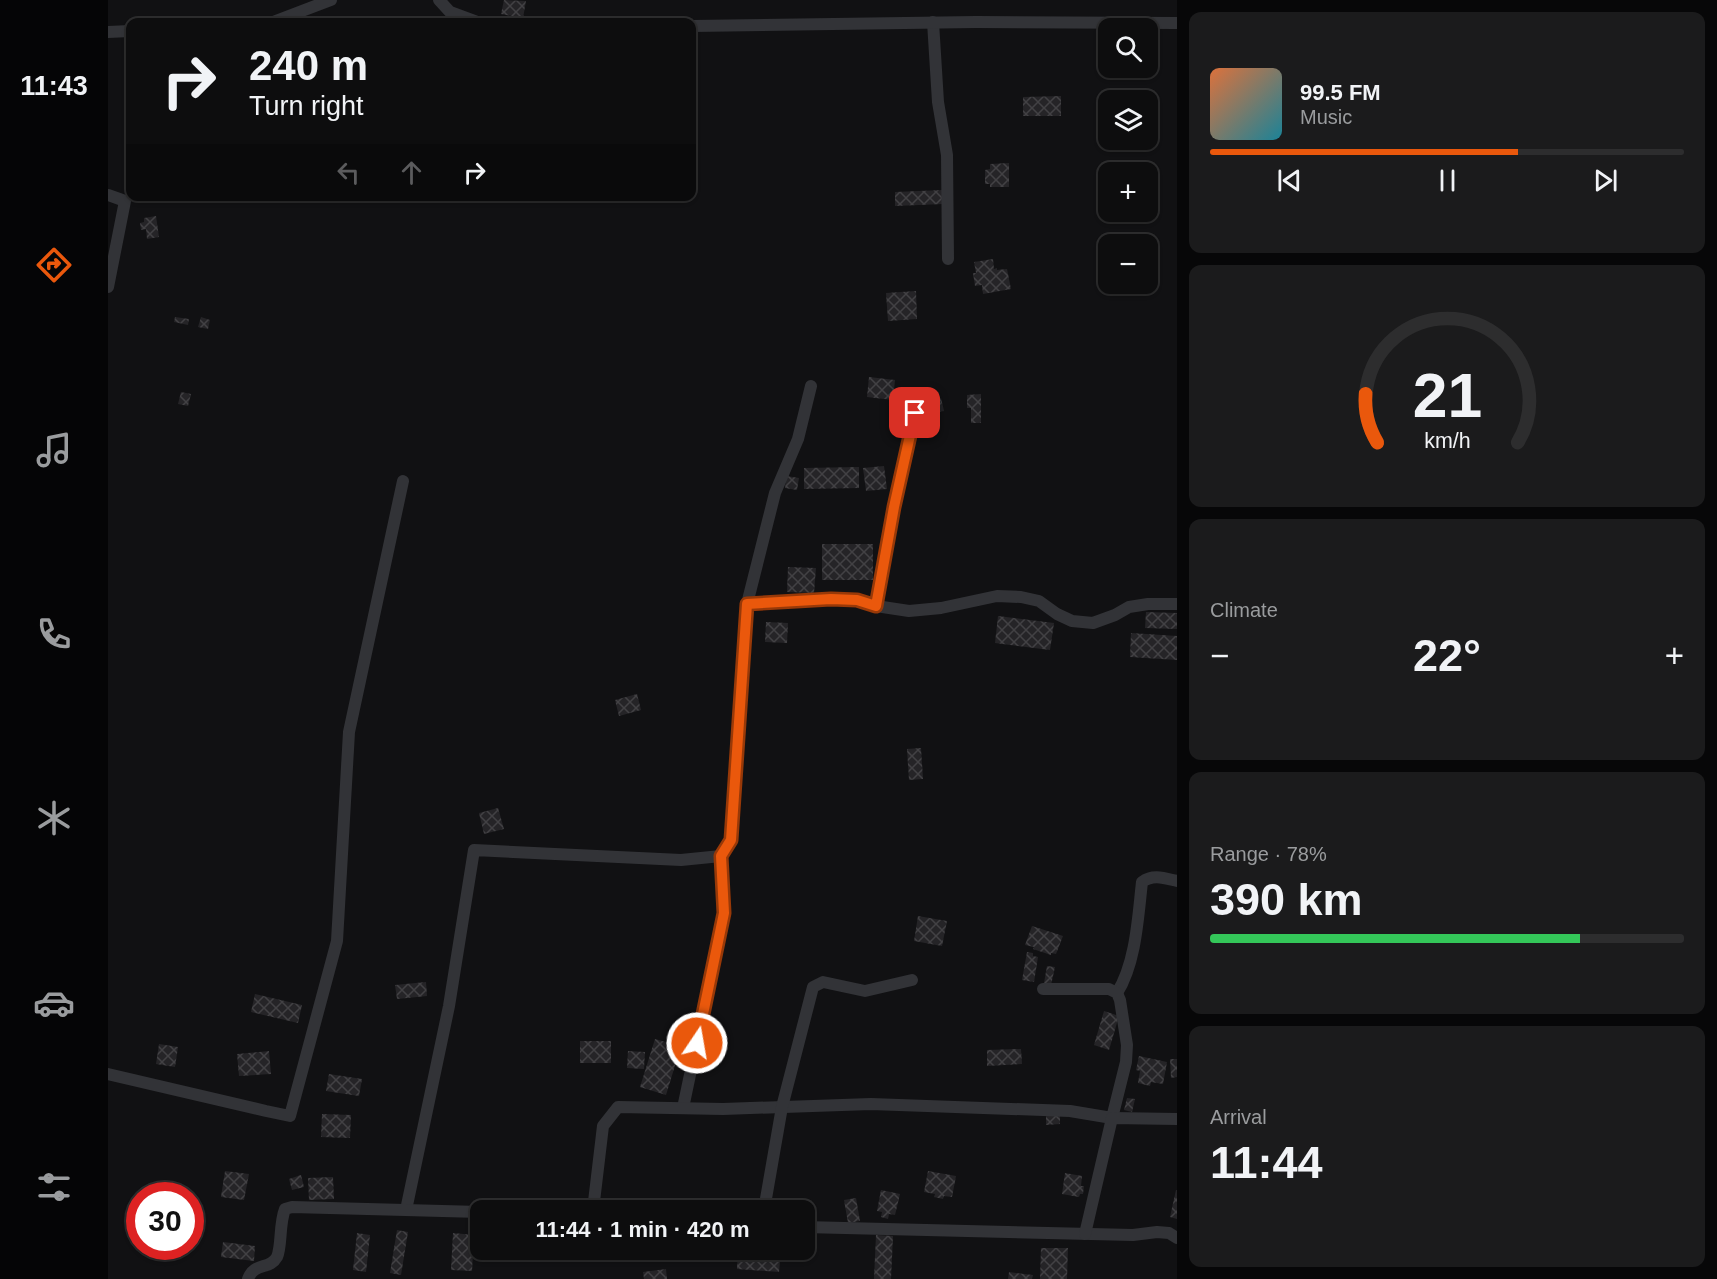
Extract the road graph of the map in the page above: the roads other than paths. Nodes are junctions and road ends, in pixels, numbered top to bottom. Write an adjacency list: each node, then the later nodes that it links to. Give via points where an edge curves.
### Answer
1 (331, 0): 3 (street)
2 (439, 0): 4 (street, via 450,12)
3 (292, 18)
4 (466, 18)
5 (933, 22): 6 (street); 7 (street); 13 (street, via 938,102 947,155)
6 (1177, 23)
7 (696, 26)
8 (126, 31): 9 (street)
9 (108, 32)
10 (108, 195): 11 (street)
11 (126, 199)
12 (128, 201): 14 (street)
13 (948, 259)
14 (108, 287)
15 (811, 386): 18 (street, via 798,439 775,493)
16 (915, 413): 20 (street)
17 (404, 481): 26 (street, via 349,732 337,941 290,1116)
18 (747, 604): 20 (street, via 831,599 857,600); 21 (street, via 731,840)
19 (1177, 604): 20 (street, via 1129,607 1093,623 1072,621 1039,602 1021,597 997,596 909,611)
20 (876, 606)
21 (721, 856): 28 (street, via 724,913); 33 (street, via 681,860 474,850 449,1006)
22 (1177, 881): 25 (street, via 1156,877 1142,882 1135,936 1124,981)
23 (912, 980): 27 (street, via 865,991 823,982 813,987)
24 (1043, 989): 25 (street, via 1109,989)
25 (1116, 993): 29 (street, via 1127,1045)
26 (108, 1074)
27 (782, 1107): 28 (street); 29 (street, via 931,1106 1070,1111); 32 (street)
28 (683, 1108): 31 (street, via 618,1107 603,1126)
29 (1112, 1118): 30 (street); 36 (street)
30 (1177, 1119)
31 (594, 1200)
32 (766, 1200)
33 (406, 1210): 34 (street); 38 (street, via 285,1209 277,1258 251,1271)
34 (470, 1212)
35 (815, 1227): 36 (street)
36 (1085, 1234): 37 (street, via 1157,1232)
37 (1177, 1238)
38 (249, 1279)

